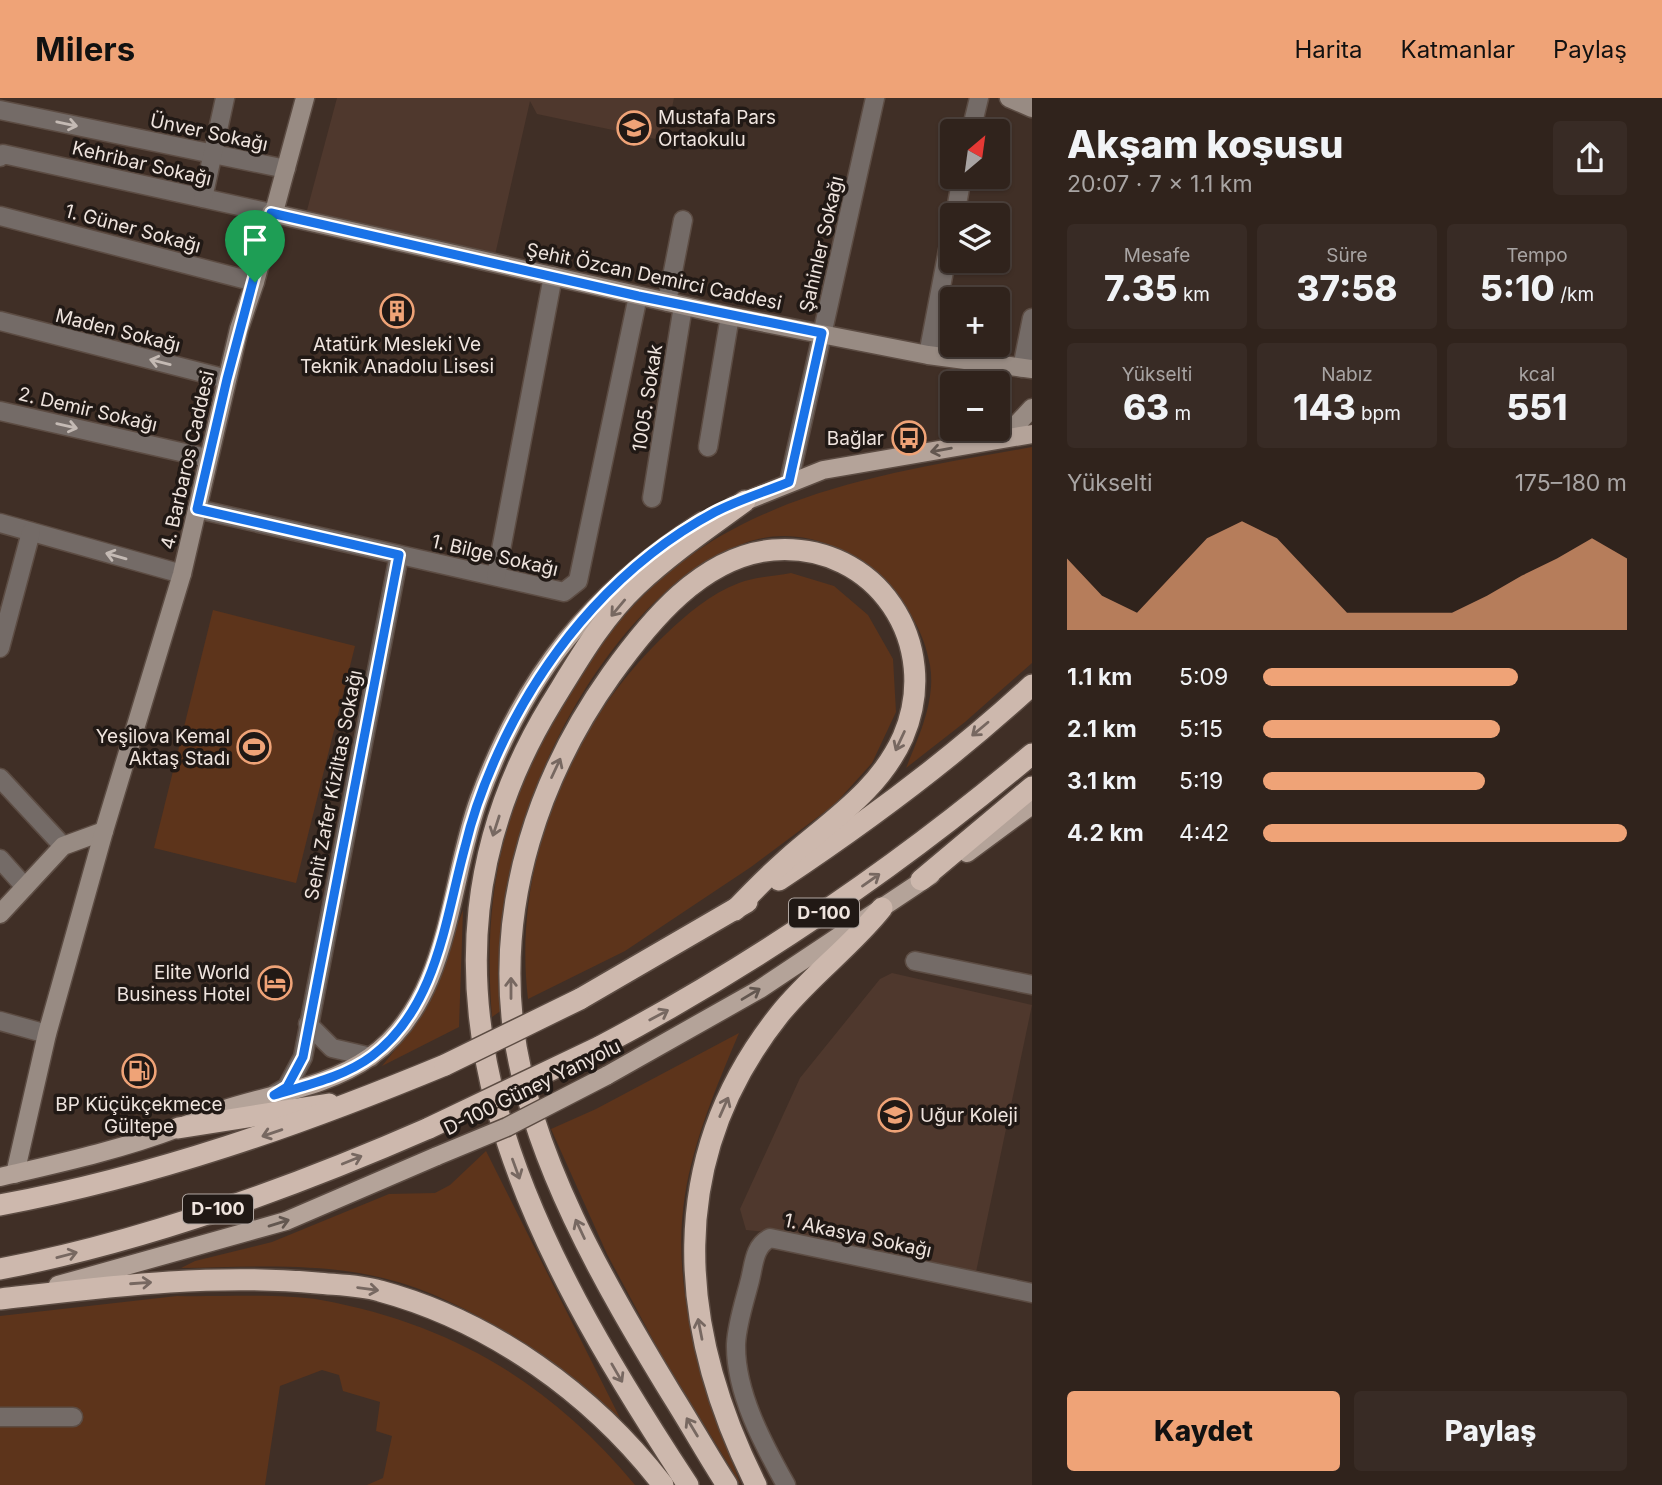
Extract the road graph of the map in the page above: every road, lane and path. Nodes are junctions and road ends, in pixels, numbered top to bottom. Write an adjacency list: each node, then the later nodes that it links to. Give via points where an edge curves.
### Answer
1 (225, 98): 9 (street)
2 (305, 98): 11 (street, 4. Barbaros Caddesi)
3 (876, 98): 24 (street, Şahinler Sokağı)
4 (979, 98): 8 (street)
5 (1009, 98): 6 (street)
6 (1032, 108)
7 (0, 110): 9 (street, Ünver Sokağı, one-way to 9)
8 (974, 119)
9 (213, 154): 11 (street, Ünver Sokağı); 12 (street)
10 (2, 155): 12 (street, Kehribar Sokağı)
11 (285, 169): 13 (street, 4. Barbaros Caddesi)
12 (204, 198): 13 (street, Kehribar Sokağı)
13 (271, 213): 17 (street, Şehit Özcan Demirci Caddesi); 18 (street, 4. Barbaros Caddesi)
14 (0, 216): 18 (street, 1. Güner Sokağı)
15 (683, 220): 20 (street, 1005. Sokak)
16 (944, 273): 25 (street)
17 (553, 276): 19 (street, Şehit Özcan Demirci Caddesi); 42 (street)
18 (255, 282): 27 (street, 4. Barbaros Caddesi)
19 (638, 296): 20 (street, Şehit Özcan Demirci Caddesi); 42 (street, 1. Bilge Sokağı, via 578,581 564,592)
20 (675, 304): 21 (street, Şehit Özcan Demirci Caddesi); 35 (street, 1005. Sokak)
21 (730, 316): 24 (street, Şehit Özcan Demirci Caddesi); 32 (street)
22 (1032, 318): 26 (street)
23 (0, 321): 27 (street, Maden Sokağı, one-way to 23)
24 (822, 333): 25 (street, Şehit Özcan Demirci Caddesi); 34 (street, Şahinler Sokağı)
25 (928, 355): 26 (street, Şehit Özcan Demirci Caddesi)
26 (1029, 369)
27 (227, 379): 33 (street, 4. Barbaros Caddesi)
28 (1032, 408): 31 (street, via 1018,423)
29 (0, 411): 33 (street, 2. Demir Sokağı, one-way to 33)
30 (1032, 434): 31 (main road)
31 (972, 444): 34 (main road, one-way to 34, via 823,470)
32 (708, 447)
33 (207, 458): 37 (street, 4. Barbaros Caddesi)
34 (789, 482): 36 (main road)
35 (652, 498)
36 (745, 501): 62 (main road, via 716,512 651,554 562,643 506,736 486,781 432,971 417,1003); 74 (highway, one-way to 74, via 636,587 584,648 511,783 490,848 476,947 481,1042 523,1189 600,1345)
37 (197, 509): 40 (street, 1. Bilge Sokağı); 41 (street, 4. Barbaros Caddesi)
38 (0, 523): 39 (street)
39 (31, 532): 41 (street, one-way to 39); 43 (street)
40 (399, 555): 42 (street, 1. Bilge Sokağı); 60 (street, Sehit Zafer Kiziltas Sokağı)
41 (182, 574): 49 (street, 4. Barbaros Caddesi)
42 (496, 576)
43 (0, 648)
44 (1032, 685): 55 (highway, D-100, one-way to 55, via 858,826)
45 (1032, 754): 68 (highway, D-100, one-way to 45, bridge, via 64,1256 299,1182 429,1128 599,1047 667,1011 807,924 946,825)
46 (0, 778): 50 (street)
47 (1032, 786): 52 (highway)
48 (1032, 805): 52 (main road, D-100 Güney Yanyolu, via 954,863)
49 (104, 831): 50 (street); 61 (street, 4. Barbaros Caddesi)
50 (63, 846): 53 (street)
51 (0, 859): 53 (street)
52 (921, 880): 54 (main road, D-100 Güney Yanyolu)
53 (25, 887): 56 (street)
54 (882, 908): 70 (main road, D-100 Güney Yanyolu, one-way to 54, bridge, via 286,1221 507,1127 760,989); 76 (highway, one-way to 54, via 735,1443 703,1341 692,1259 698,1195 713,1133 757,1046 797,995 862,934)
55 (735, 910): 64 (highway, D-100, bridge, via 580,999); 75 (highway, one-way to 55, via 595,1261 538,1128 513,1026 513,920 519,879 547,786 579,722 631,648 695,582 722,567 771,550 808,553 839,561 862,574 895,609 913,648 916,689 912,711 896,751 872,786 767,876)
56 (0, 914)
57 (915, 961): 58 (street)
58 (1032, 985)
59 (0, 1021): 61 (street)
60 (308, 1024): 62 (street, via 332,1048); 63 (street, Sehit Zafer Kiziltas Sokağı, via 296,1074)
61 (47, 1034): 66 (street, 4. Barbaros Caddesi)
62 (371, 1057): 63 (main road, via 331,1077)
63 (274, 1095): 65 (main road)
64 (359, 1101): 65 (highway); 67 (highway, D-100, one-way to 67, via 194,1158)
65 (178, 1129): 66 (main road)
66 (7, 1175)
67 (0, 1205)
68 (0, 1269)
69 (1032, 1293): 77 (street, 1. Akasya Sokağı, via 770,1238 762,1242 736,1342 738,1367 758,1429)
70 (0, 1299): 73 (highway, one-way to 73, via 140,1283 230,1279 279,1279 378,1290 467,1326 532,1362 597,1413)
71 (0, 1417): 72 (street)
72 (73, 1417)
73 (663, 1485)
74 (688, 1485)
75 (727, 1485)
76 (756, 1485)
77 (786, 1485)

